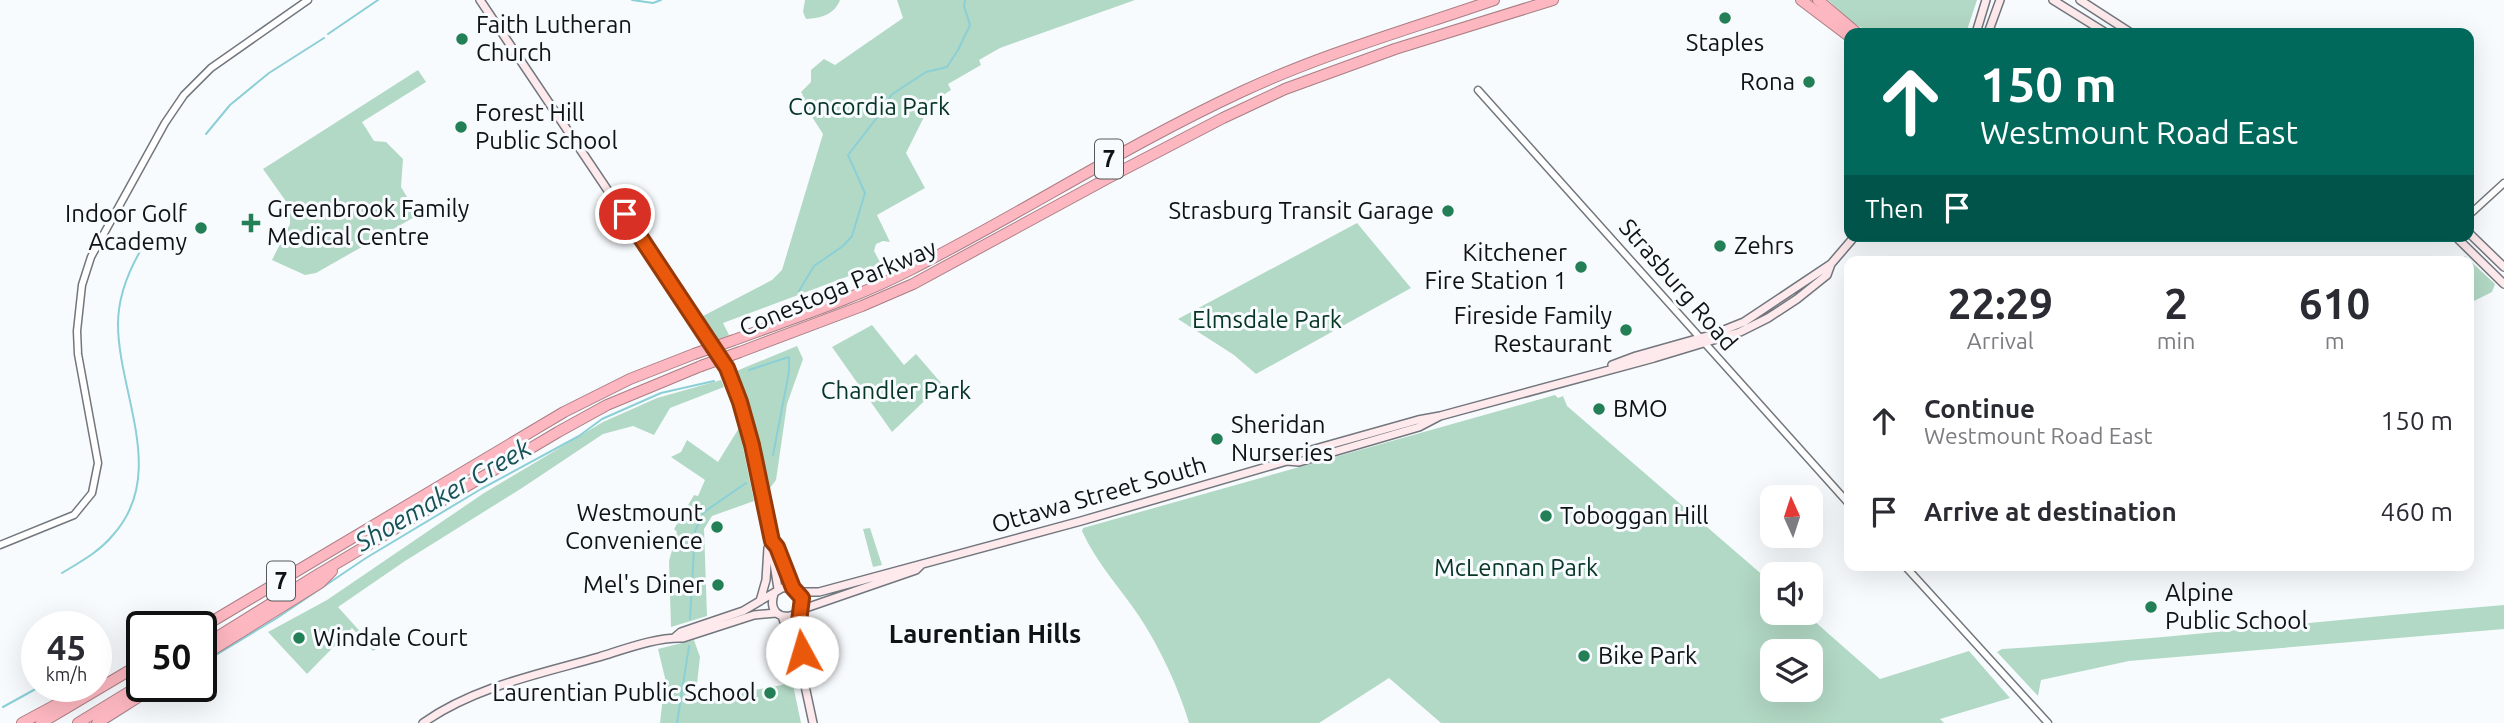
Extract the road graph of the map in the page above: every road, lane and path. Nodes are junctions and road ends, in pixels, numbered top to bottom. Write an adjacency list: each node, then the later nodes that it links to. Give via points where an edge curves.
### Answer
1 (308, 0): 30 (street, via 211,68 165,123 91,257 82,285 78,354 99,463 92,493 74,515)
2 (480, 0): 29 (main road, via 727,368 752,445)
3 (1494, 0): 39 (highway, Conestoga Parkway / 7, bridge, via 1242,91 908,271 630,379 564,412)
4 (1553, 0): 31 (highway, Conestoga Parkway / 7, bridge, via 1285,89 1121,171 914,284 595,412)
5 (1801, 0): 18 (highway)
6 (1818, 0): 13 (highway)
7 (1986, 0): 14 (main road)
8 (2000, 0): 15 (main road)
9 (2053, 0): 16 (main road)
10 (2080, 0): 12 (main road)
11 (2088, 0): 12 (main road)
12 (2095, 7): 17 (main road)
13 (1851, 28)
14 (1978, 28)
15 (1990, 28)
16 (2098, 28)
17 (2124, 28)
18 (1844, 32)
19 (1478, 90): 27 (street, Strasburg Road)
20 (2504, 183): 21 (street)
21 (2474, 210)
22 (2474, 238): 25 (main road)
23 (1850, 242): 27 (main road, Ottawa Street South, via 1827,275 1768,318 1740,332)
24 (2461, 242): 26 (main road)
25 (2504, 267)
26 (2504, 284)
27 (1701, 341): 28 (street, Strasburg Road); 32 (main road, Ottawa Street South, via 1440,416 1407,431)
28 (1844, 498)
29 (771, 537): 34 (main road); 35 (main road); 36 (main road)
30 (0, 545)
31 (347, 557): 40 (highway, Conestoga Parkway / 7); 42 (highway, via 320,583)
32 (921, 565): 34 (main road, via 819,592); 37 (main road)
33 (1909, 571): 54 (street)
34 (795, 589): 35 (main road, via 785,587); 37 (main road, via 802,602)
35 (776, 592): 36 (main road); 38 (main road, via 772,602)
36 (760, 602): 41 (main road)
37 (800, 610): 38 (main road); 43 (main road)
38 (780, 617): 41 (main road, via 754,615); 43 (main road)
39 (217, 618)
40 (217, 638)
41 (674, 638): 52 (main road, via 487,690)
42 (217, 647)
43 (799, 658): 53 (main road)
44 (126, 672): 49 (highway)
45 (126, 694): 50 (highway)
46 (61, 702): 48 (highway)
47 (130, 702): 51 (highway)
48 (22, 723)
49 (41, 723)
50 (78, 723)
51 (97, 723)
52 (423, 723)
53 (813, 723)
54 (2048, 723)

